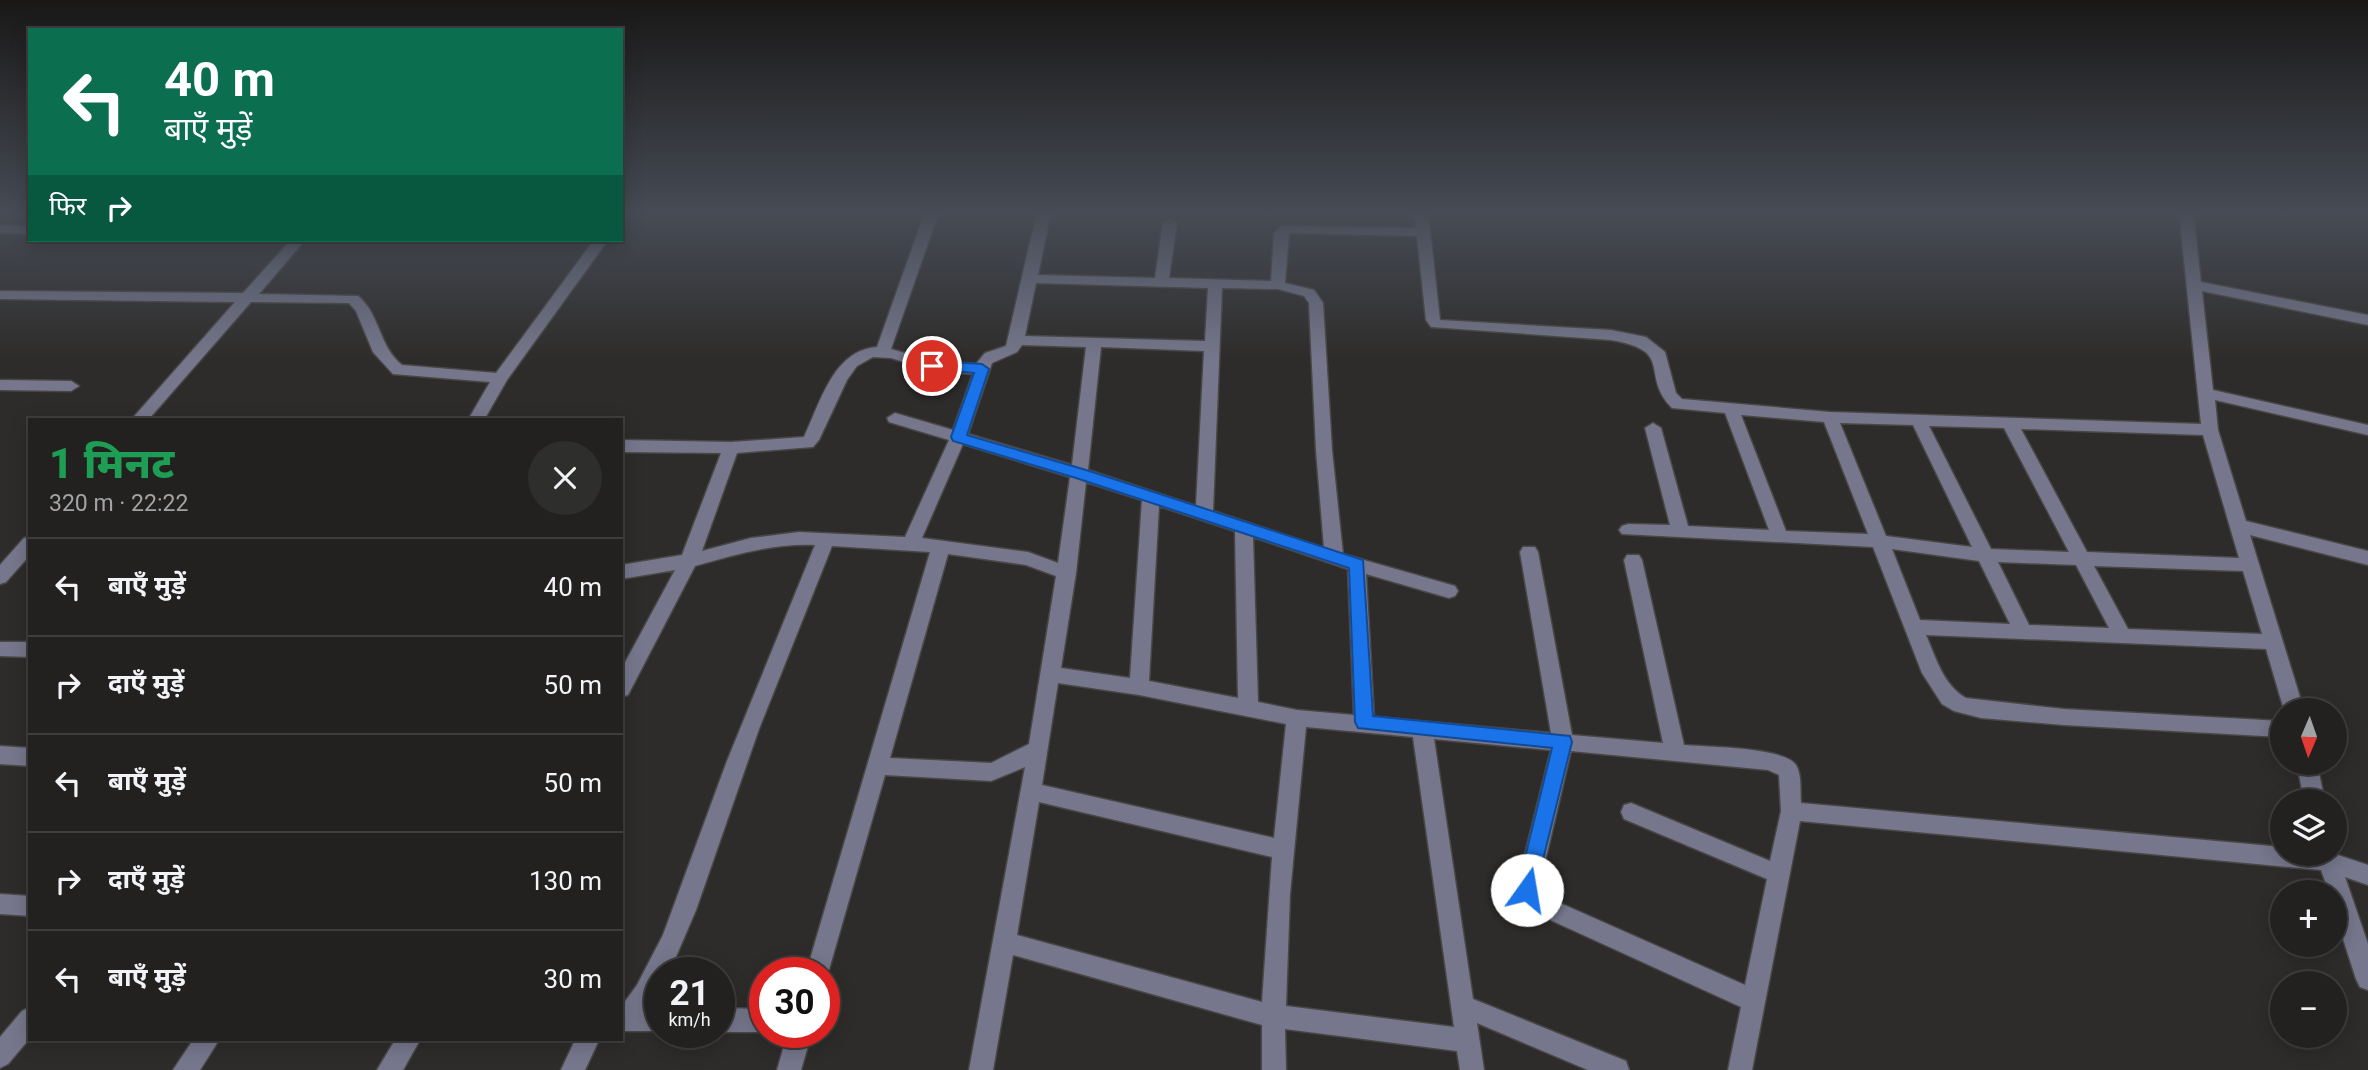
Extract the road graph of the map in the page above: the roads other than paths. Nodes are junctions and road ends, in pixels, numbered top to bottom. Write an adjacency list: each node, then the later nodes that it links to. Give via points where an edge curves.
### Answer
1 (279, 262): 15 (street)
2 (582, 262): 22 (street)
3 (914, 262): 20 (street)
4 (1034, 262): 9 (street)
5 (1164, 262): 10 (street)
6 (1280, 262): 12 (street)
7 (1428, 262): 26 (street, via 1433,320 1438,326 1633,337 1657,352 1673,400 1687,406)
8 (2191, 262): 13 (street)
9 (1030, 279): 10 (street); 17 (street)
10 (1161, 282): 11 (street)
11 (1215, 285): 12 (street); 19 (street)
12 (1278, 285): 54 (street, via 1308,293 1316,303)
13 (2193, 285): 16 (street); 25 (street)
14 (0, 295): 15 (street)
15 (247, 299): 22 (street, via 353,299 362,306 375,346 398,370); 28 (street)
16 (2368, 320)
17 (1017, 340): 18 (street); 21 (street, via 1013,349 986,359)
18 (1094, 341): 19 (street); 39 (street)
19 (1213, 346): 41 (street)
20 (883, 351): 21 (street, via 932,366); 38 (street, via 852,362 807,443)
21 (982, 369): 36 (street)
22 (500, 378): 29 (street)
23 (0, 385): 24 (street)
24 (71, 386)
25 (2206, 393): 34 (street); 35 (street)
26 (1731, 409): 27 (street); 46 (street)
27 (1830, 417): 31 (street); 48 (street)
28 (141, 418)
29 (477, 418)
30 (895, 418): 36 (street)
31 (1918, 419): 32 (street); 53 (street)
32 (2009, 422): 34 (street); 55 (street)
33 (1653, 428): 45 (street)
34 (2210, 430): 42 (street)
35 (2368, 430)
36 (959, 437): 39 (street); 49 (street)
37 (623, 446): 38 (street)
38 (731, 448): 58 (street)
39 (1081, 474): 40 (street); 62 (street)
40 (1151, 498): 41 (street); 73 (street)
41 (1204, 514): 43 (street)
42 (2239, 526): 56 (street); 60 (street)
43 (1244, 528): 54 (street); 75 (street)
44 (1628, 530): 45 (street)
45 (1681, 533): 46 (street)
46 (1780, 537): 48 (street)
47 (826, 539): 49 (street); 58 (street, via 751,544); 103 (street, via 742,747 667,953 646,996)
48 (1878, 541): 53 (street); 65 (street)
49 (911, 544): 51 (street)
50 (28, 545): 63 (street)
51 (941, 546): 62 (street, via 1028,559); 85 (street)
52 (1529, 552): 80 (street)
53 (1985, 555): 55 (street); 66 (street)
54 (1334, 556): 59 (street)
55 (2083, 558): 60 (street); 67 (street)
56 (2368, 558)
57 (1633, 560): 82 (street)
58 (689, 561): 61 (street); 72 (street)
59 (1357, 565): 64 (street); 77 (street)
60 (2250, 565): 68 (street)
61 (623, 572)
62 (1067, 573): 71 (street)
63 (0, 577)
64 (1449, 591)
65 (1913, 627): 66 (street); 79 (street, via 1940,686 1948,698 1961,705 2064,717)
66 (2022, 631): 67 (street)
67 (2122, 635): 68 (street)
68 (2273, 642): 74 (street)
69 (0, 649): 70 (street)
70 (28, 650)
71 (1051, 674): 73 (street); 81 (street)
72 (623, 685)
73 (1139, 687): 75 (street)
74 (2290, 698)
75 (1248, 710): 76 (street)
76 (1297, 718): 77 (street); 89 (street)
77 (1364, 722): 78 (street)
78 (1422, 728): 80 (street); 101 (street)
79 (2270, 728)
80 (1563, 742): 82 (street); 100 (street, via 1529,877 1530,896 1543,906)
81 (1038, 749): 85 (street, via 991,772); 86 (street)
82 (1675, 751): 87 (street, via 1785,767 1792,786)
83 (0, 755): 84 (street)
84 (28, 757)
85 (877, 766): 98 (street)
86 (1031, 791): 89 (street); 97 (street)
87 (1791, 811): 90 (street); 93 (street)
88 (1631, 812): 93 (street)
89 (1283, 850): 102 (street)
90 (2270, 852)
91 (2331, 866): 99 (street)
92 (2347, 866): 94 (street)
93 (1778, 874): 100 (street)
94 (2368, 875)
95 (0, 904): 96 (street)
96 (28, 906)
97 (1004, 942): 102 (street); 116 (street)
98 (822, 957)
99 (2368, 979)
100 (1752, 1000): 120 (street)
101 (1463, 1006): 109 (street); 119 (street)
102 (1272, 1016): 109 (street); 117 (street)
103 (625, 1019): 104 (street)
104 (644, 1019)
105 (28, 1021): 111 (street)
106 (206, 1041): 112 (street)
107 (407, 1041): 113 (street)
108 (587, 1041): 114 (street)
109 (1469, 1041): 118 (street)
110 (795, 1048): 115 (street)
111 (0, 1056)
112 (186, 1070)
113 (389, 1070)
114 (573, 1070)
115 (789, 1070)
116 (981, 1070)
117 (1274, 1070)
118 (1472, 1070)
119 (1617, 1070)
120 (1740, 1070)

